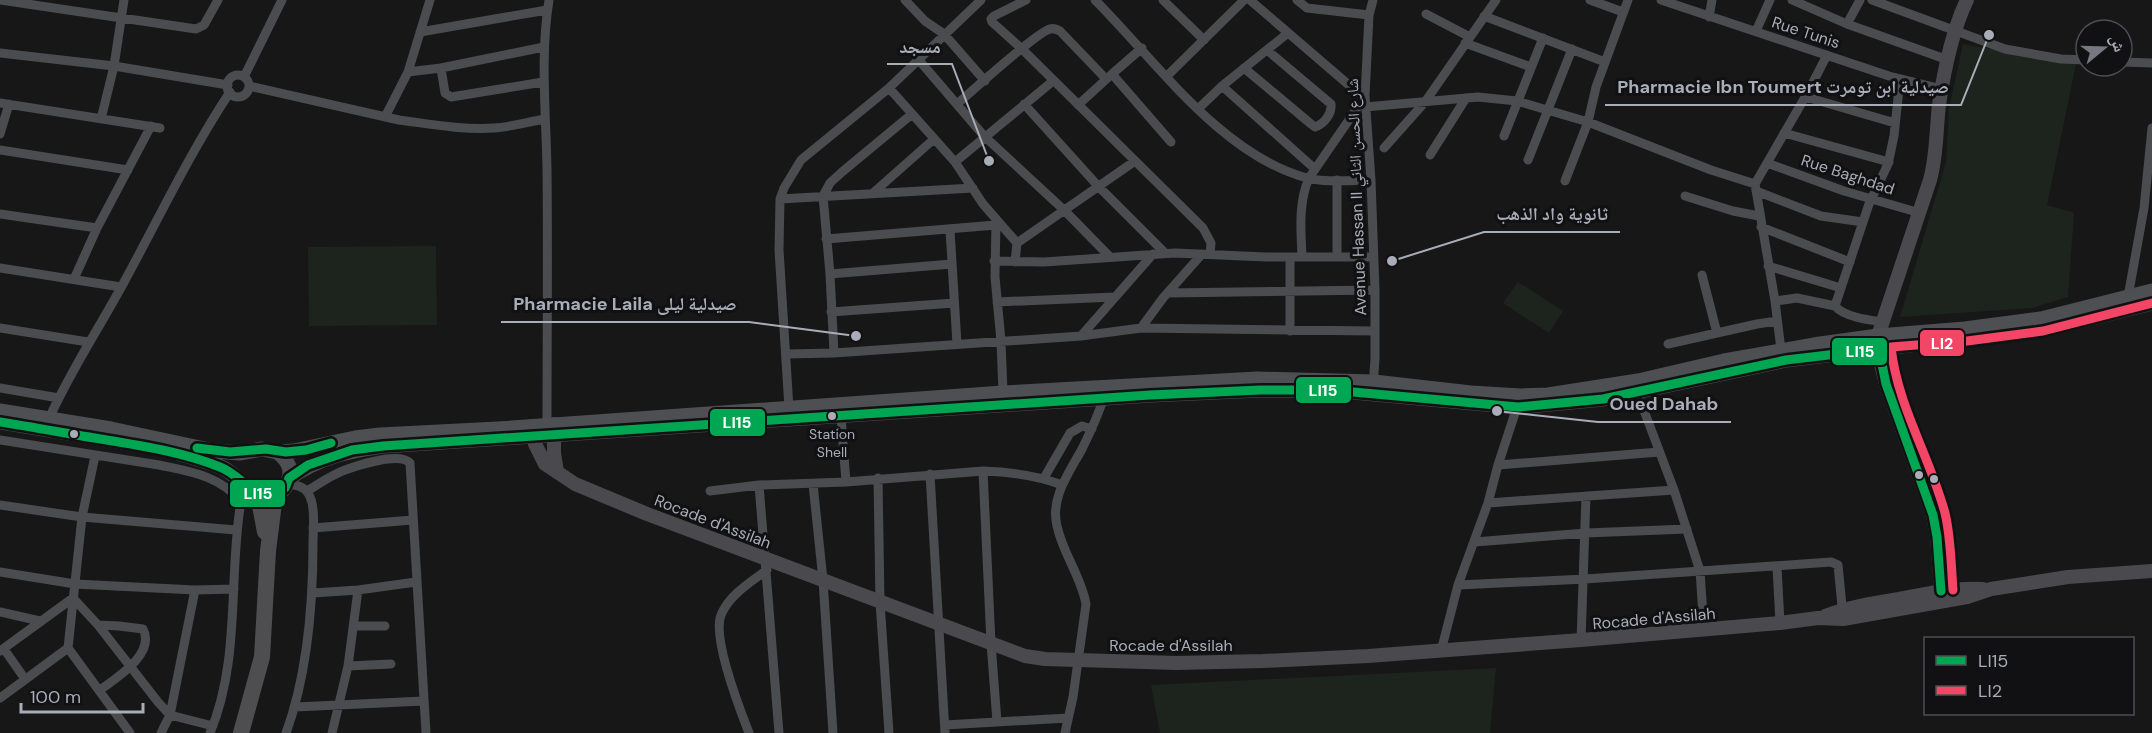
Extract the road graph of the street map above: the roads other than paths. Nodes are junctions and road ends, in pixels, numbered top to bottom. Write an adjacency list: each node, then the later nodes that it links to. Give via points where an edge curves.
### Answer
1 (0, 0): 26 (street)
2 (124, 0): 36 (street)
3 (218, 0): 36 (street, via 199,28)
4 (282, 0): 66 (street)
5 (430, 0): 40 (street)
6 (549, 0): 29 (street)
7 (981, 0): 42 (street)
8 (1026, 0): 48 (street, via 991,20)
9 (1095, 0): 47 (street)
10 (1163, 0): 44 (street)
11 (1244, 0): 44 (street)
12 (1250, 0): 41 (street)
13 (1297, 0): 30 (street, via 1307,8)
14 (1341, 0): 30 (street)
15 (1373, 0): 33 (street, Avenue Hassan II شارع الحسن الثاني)
16 (1496, 0): 34 (street)
17 (1590, 0): 31 (street)
18 (1628, 0): 31 (street)
19 (1661, 0): 35 (street, Rue Tunis)
20 (1712, 0): 35 (street)
21 (1770, 0): 39 (street)
22 (1792, 0): 37 (street)
23 (1860, 0): 37 (street)
24 (1872, 0): 38 (street)
25 (1967, 0): 38 (street)
26 (34, 2): 28 (street)
27 (909, 2): 42 (street, via 925,21)
28 (78, 5): 36 (street)
29 (547, 10): 40 (street); 46 (street)
30 (1338, 12): 33 (street)
31 (1623, 12): 56 (street)
32 (1426, 14): 45 (street)
33 (1369, 15): 78 (street, Avenue Hassan II شارع الحسن الثاني)
34 (1484, 16): 43 (street); 45 (street)
35 (1709, 17): 39 (street, Rue Tunis)
36 (121, 18): 59 (street)
37 (1847, 24): 54 (street)
38 (1956, 30): 54 (street); 55 (street, via 2005,49)
39 (1756, 31): 52 (street, Rue Tunis)
40 (420, 32): 63 (street)
41 (1288, 33): 49 (street); 78 (street)
42 (944, 34): 53 (street); 68 (street)
43 (1543, 38): 50 (street); 60 (street)
44 (1204, 40): 65 (street)
45 (1468, 40): 60 (street); 80 (street)
46 (544, 46): 61 (street); 70 (street)
47 (1142, 48): 64 (street); 65 (street)
48 (1022, 49): 64 (street, via 1053,28); 68 (street); 69 (street)
49 (1267, 50): 62 (street); 62 (street, via 1331,104 1320,125 1315,127)
50 (1572, 50): 56 (street); 86 (street)
51 (0, 53): 59 (street)
52 (1827, 55): 67 (street, Rue Tunis); 76 (street)
53 (918, 59): 73 (street); 82 (street)
54 (1948, 60): 75 (street)
55 (2074, 60)
56 (1605, 62): 91 (street)
57 (2134, 62): 58 (street)
58 (2152, 63)
59 (114, 66): 74 (street); 89 (street)
60 (1531, 67): 79 (street)
61 (441, 68): 63 (street); 70 (street, via 445,93 451,97)
62 (1244, 69): 72 (street)
63 (408, 72): 88 (street)
64 (1109, 76): 84 (street); 99 (street)
65 (1167, 76): 85 (street)
66 (244, 77): 71 (street); 74 (street, via 233,76)
67 (1900, 79): 75 (street, Rue Tunis); 92 (street)
68 (985, 81): 82 (street)
69 (1053, 81): 83 (street); 84 (street)
70 (543, 82): 90 (street)
71 (249, 86): 74 (street, via 243,95 236,96); 88 (street)
72 (1222, 86): 85 (street); 109 (street)
73 (889, 88): 87 (street); 120 (street, via 801,160)
74 (229, 89): 150 (street)
75 (1942, 89): 123 (street, via 1934,163)
76 (1806, 97): 92 (street); 94 (street)
77 (1466, 98): 79 (street); 80 (street); 102 (street)
78 (1365, 101): 80 (street); 109 (street); 112 (street, Avenue Hassan II شارع الحسن الثاني)
79 (1517, 101): 86 (street); 97 (street)
80 (1425, 102): 100 (street)
81 (4, 103): 89 (street); 95 (street)
82 (957, 104): 96 (street)
83 (1024, 104): 96 (street); 114 (street)
84 (1078, 105): 104 (street)
85 (1198, 109): 110 (street, via 1238,144 1275,166)
86 (1549, 110): 91 (street); 103 (street)
87 (912, 114): 98 (street); 118 (street, via 842,171)
88 (385, 117): 90 (street, via 476,128 508,127)
89 (101, 119): 108 (street, via 155,127)
90 (545, 119): 191 (street)
91 (1588, 122): 113 (street); 116 (street)
92 (1895, 123): 106 (street)
93 (2152, 128): 157 (street, via 2144,208)
94 (1784, 133): 106 (street); 107 (street)
95 (0, 134)
96 (984, 136): 105 (street); 122 (street)
97 (1504, 136)
98 (934, 139): 105 (street); 117 (street)
99 (1171, 141)
100 (1384, 148)
101 (0, 150): 108 (street)
102 (1430, 155)
103 (1528, 160)
104 (1134, 161): 114 (street); 135 (street, via 1203,228 1211,243)
105 (955, 162): 115 (street)
106 (1889, 162): 121 (street)
107 (1767, 163): 116 (street); 121 (street, Rue Baghdad)
108 (128, 170): 129 (street)
109 (1315, 170): 110 (street)
110 (1309, 178): 111 (street); 138 (street, via 1302,199)
111 (1336, 180): 112 (street); 139 (street)
112 (1371, 180): 140 (street, Avenue Hassan II شارع الحسن الثاني)
113 (1565, 181)
114 (1098, 186): 122 (street); 133 (street)
115 (973, 188): 117 (street); 126 (street)
116 (1755, 188): 125 (street); 127 (street, via 1821,216)
117 (873, 193): 118 (street)
118 (823, 196): 120 (street); 131 (street)
119 (1685, 196): 125 (street)
120 (780, 199): 178 (street, via 779,250)
121 (1872, 199): 123 (street, Rue Baghdad); 127 (street)
122 (1064, 210): 132 (street); 136 (street)
123 (1920, 213): 171 (street)
124 (0, 214): 129 (street)
125 (1759, 216): 128 (street)
126 (996, 222): 130 (street); 132 (street); 141 (street)
127 (1863, 222): 143 (street)
128 (1761, 227): 143 (street); 145 (street)
129 (97, 228): 149 (street)
130 (950, 230): 131 (street); 144 (street)
131 (826, 239): 147 (street)
132 (1017, 243): 142 (street)
133 (1166, 253): 134 (street); 135 (street)
134 (1153, 254): 136 (street); 156 (street)
135 (1206, 254): 137 (street); 155 (street)
136 (1109, 256): 142 (street)
137 (1290, 256): 138 (street); 153 (street)
138 (1302, 257): 139 (street)
139 (1337, 257): 140 (street)
140 (1373, 257): 152 (street, Avenue Hassan II شارع الحسن الثاني)
141 (994, 261): 142 (street); 159 (street)
142 (1015, 262)
143 (1850, 262): 151 (street)
144 (952, 264): 147 (street); 160 (street)
145 (1768, 266): 151 (street); 158 (street)
146 (0, 268): 149 (street)
147 (830, 274): 163 (street)
148 (1702, 275): 169 (street)
149 (74, 279): 150 (street)
150 (121, 287): 173 (street)
151 (1840, 288): 162 (street)
152 (1375, 290): 153 (street); 168 (street, Avenue Hassan II شارع الحسن الثاني)
153 (1291, 291): 155 (street); 167 (street)
154 (2152, 291): 157 (main road)
155 (1168, 293): 166 (street)
156 (1115, 297): 159 (street); 170 (street)
157 (2128, 297): 171 (main road, via 2008,324)
158 (1775, 301): 162 (street, via 1797,298); 164 (street)
159 (997, 302): 172 (street)
160 (954, 303): 163 (street); 174 (street)
161 (2152, 303): 171 (main road, via 2043,330)
162 (1836, 306): 171 (street, via 1871,321)
163 (831, 312): 177 (street)
164 (1778, 321): 169 (street); 176 (street)
165 (0, 328): 173 (street)
166 (1141, 328): 167 (street); 170 (street)
167 (1290, 331): 168 (street)
168 (1374, 332): 180 (street, Avenue Hassan II شارع الحسن الثاني)
169 (1717, 333): 175 (street)
170 (1081, 336): 172 (street)
171 (1882, 336): 176 (main road); 181 (main road); 238 (street, via 1886,384 1933,515)
172 (1001, 341): 174 (street); 182 (street)
173 (88, 342): 184 (street)
174 (957, 344): 177 (street)
175 (1668, 344)
176 (1781, 350): 185 (main road)
177 (834, 353): 178 (street)
178 (787, 354): 186 (street)
179 (0, 388): 184 (street)
180 (1373, 388): 183 (main road); 185 (main road)
181 (1637, 392): 185 (main road, via 1603,399); 196 (street)
182 (1003, 393): 183 (main road); 186 (main road)
183 (1106, 393): 188 (main road); 192 (street)
184 (59, 398): 190 (street)
185 (1519, 402): 198 (street)
186 (789, 408): 191 (main road)
187 (0, 411): 190 (main road)
188 (841, 416): 191 (main road); 204 (street)
189 (0, 422): 190 (main road)
190 (47, 424): 194 (main road, via 111,429 214,451); 212 (main road, via 199,459 223,468)
191 (544, 429): 195 (main road, via 356,438); 200 (street); 200 (street, Rocade d'Assilah, via 545,464); 205 (main road, via 352,450 308,465)
192 (1092, 429): 203 (street, via 1082,426 1070,433); 208 (street)
193 (0, 440): 197 (street)
194 (255, 452): 195 (main road); 212 (main road, via 244,463 243,478)
195 (277, 452): 205 (main road, via 287,462)
196 (1659, 452): 198 (street); 209 (street)
197 (95, 456): 212 (street, via 159,465); 216 (street)
198 (1498, 465): 214 (street)
199 (983, 471): 201 (street); 203 (street); 252 (street)
200 (557, 472): 224 (street, Rocade d'Assilah, via 575,484)
201 (930, 474): 202 (street); 246 (street)
202 (878, 478): 204 (street); 241 (street)
203 (1044, 478): 208 (street)
204 (846, 482): 206 (street)
205 (286, 484): 210 (street); 212 (main road, via 273,496); 223 (highway, via 274,503)
206 (813, 484): 207 (street); 230 (street)
207 (759, 485): 211 (street); 224 (street)
208 (1062, 485): 256 (street, via 1056,525 1086,604)
209 (1674, 490): 213 (street); 219 (street)
210 (307, 491): 217 (street, via 344,470 381,460 403,459 410,463); 218 (street)
211 (710, 491)
212 (249, 493): 220 (street); 223 (highway)
213 (1586, 496): 214 (street); 221 (street)
214 (1488, 503): 222 (street)
215 (0, 505): 216 (street)
216 (82, 517): 220 (street); 232 (street)
217 (413, 520): 218 (street); 231 (street)
218 (313, 528): 239 (street)
219 (1687, 529): 221 (street); 226 (street)
220 (236, 530): 234 (street)
221 (1586, 533): 222 (street); 229 (street)
222 (1474, 542): 233 (street)
223 (268, 551): 273 (highway, via 262,657)
224 (767, 564): 230 (street, Rocade d'Assilah); 277 (street, via 732,599 720,616 719,625 727,666); 278 (street)
225 (1778, 567): 226 (street); 243 (street, via 1835,562); 245 (street)
226 (1700, 571): 229 (street); 250 (street)
227 (2152, 571): 235 (street, Rocade d'Assilah)
228 (0, 572): 232 (street)
229 (1585, 579): 233 (street); 251 (street)
230 (823, 580): 241 (street, Rocade d'Assilah); 279 (street)
231 (416, 582): 237 (street); 263 (street)
232 (75, 584): 236 (street); 240 (street)
233 (1458, 585): 255 (street)
234 (234, 589): 236 (street); 269 (street, via 230,651)
235 (1991, 589): 238 (street, Rocade d'Assilah); 243 (street, Rocade d'Assilah, via 1967,597)
236 (195, 590): 266 (street)
237 (358, 590): 239 (street); 248 (street)
238 (1945, 591): 243 (street, Rocade d'Assilah)
239 (313, 593): 265 (street)
240 (73, 598): 244 (street); 247 (street); 253 (street)
241 (880, 602): 246 (street, Rocade d'Assilah); 280 (street)
242 (0, 612): 244 (street)
243 (1843, 614): 245 (street, Rocade d'Assilah)
244 (40, 621): 254 (street)
245 (1780, 623): 250 (street, Rocade d'Assilah)
246 (938, 624): 252 (street, Rocade d'Assilah); 270 (street)
247 (98, 625): 259 (street); 259 (street, via 143,629 146,645)
248 (354, 626): 249 (street); 258 (street)
249 (385, 626)
250 (1704, 630): 251 (street, Rocade d'Assilah)
251 (1581, 640): 255 (street, Rocade d'Assilah)
252 (991, 644): 256 (street, Rocade d'Assilah, via 1025,656); 268 (street)
253 (68, 648): 260 (street); 261 (street)
254 (2, 650): 260 (street)
255 (1441, 651): 256 (street, Rocade d'Assilah, via 1263,661)
256 (1078, 661): 267 (street)
257 (391, 664): 258 (street)
258 (348, 666): 264 (street)
259 (130, 667): 261 (street); 266 (street)
260 (25, 679): 262 (street)
261 (100, 690): 271 (street)
262 (0, 698)
263 (424, 701): 264 (street); 276 (street)
264 (340, 705): 265 (street); 275 (street)
265 (295, 707): 274 (street)
266 (170, 715): 269 (street); 272 (street)
267 (1068, 718): 268 (street); 281 (street)
268 (997, 722): 270 (street)
269 (211, 729)
270 (945, 729)
271 (129, 733)
272 (161, 733)
273 (242, 733)
274 (286, 733)
275 (332, 733)
276 (426, 733)
277 (749, 733)
278 (779, 733)
279 (833, 733)
280 (890, 733)
281 (1065, 733)

